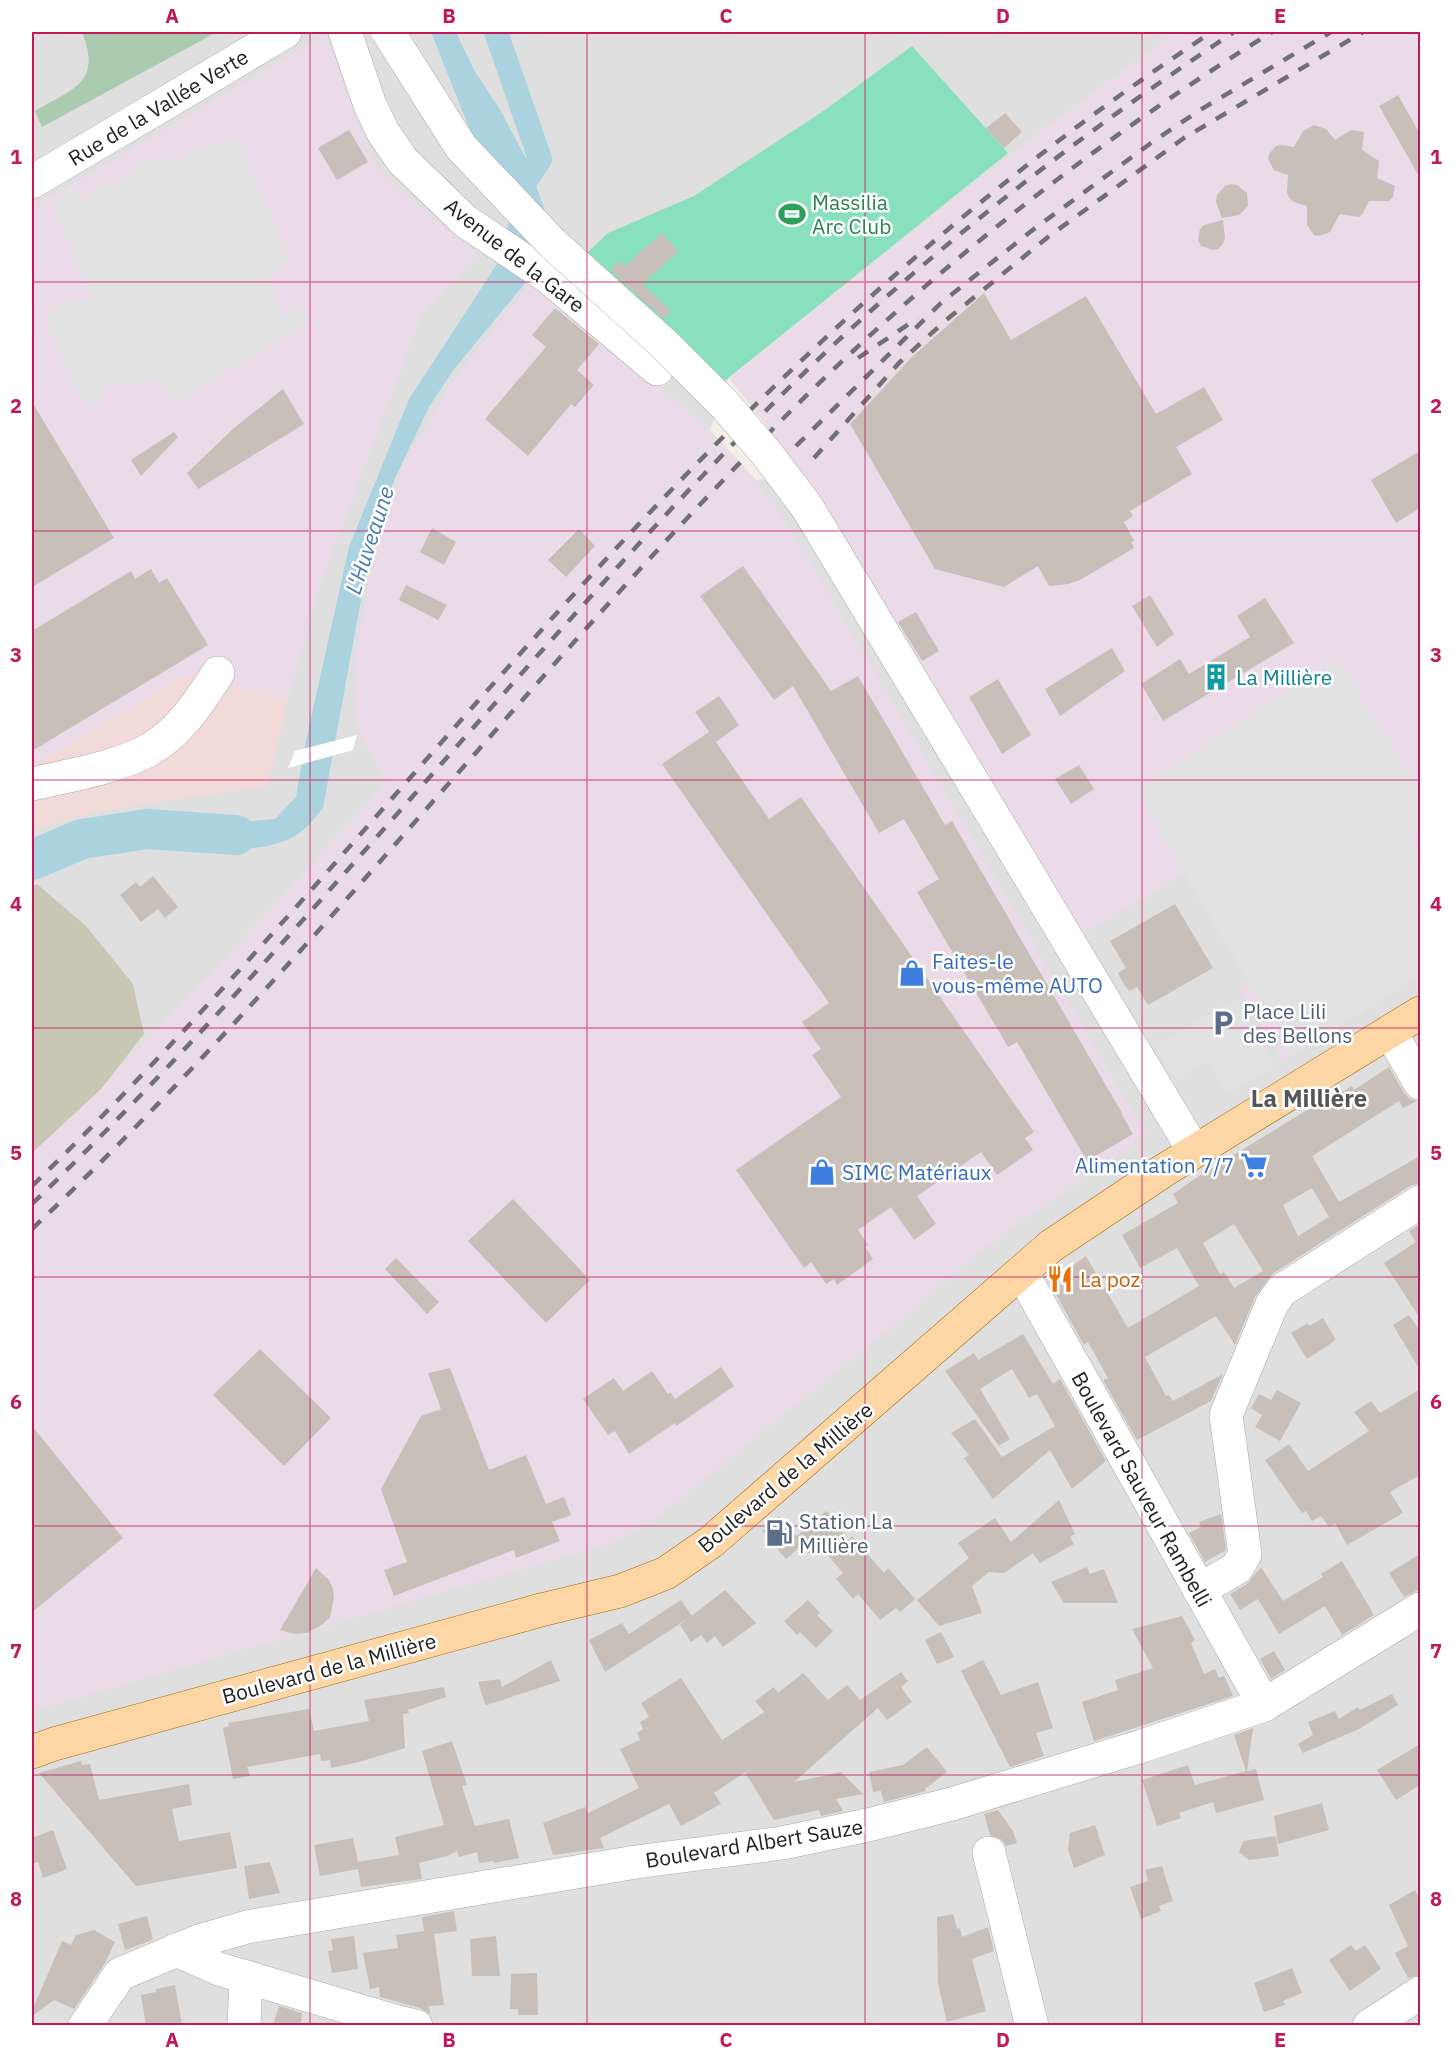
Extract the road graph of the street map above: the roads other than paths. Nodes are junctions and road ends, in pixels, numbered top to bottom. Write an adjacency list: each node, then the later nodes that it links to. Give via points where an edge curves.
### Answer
1 (285, 32): 4 (street, Rue de la Vallée Verte)
2 (345, 32): 5 (street, Avenue de la Gare, via 382,132 402,160 465,220 539,271)
3 (388, 32): 11 (street, bridge, via 469,155 552,243 725,405 807,507)
4 (32, 182)
5 (657, 369)
6 (218, 673): 7 (street, via 197,706 149,750 121,762)
7 (32, 784)
8 (1420, 1013): 9 (main road, Boulevard de la Millière)
9 (1390, 1032): 10 (street); 11 (main road, Boulevard de la Millière)
10 (1420, 1083)
11 (1194, 1152): 13 (main road, Boulevard de la Millière, via 1052,1246)
12 (1420, 1202): 14 (street, via 1282,1290 1272,1304 1226,1415 1245,1554 1237,1568)
13 (1022, 1273): 14 (street, Boulevard Sauveur Rambelli); 17 (main road, Boulevard de la Millière, via 711,1542 666,1573 620,1591)
14 (1199, 1590): 16 (street, Boulevard Sauveur Rambelli)
15 (1420, 1610): 16 (street, Boulevard Albert Sauze)
16 (1264, 1705): 19 (street, Boulevard Albert Sauze, via 952,1804 868,1825 782,1843 636,1862 247,1927)
17 (39, 1748)
18 (989, 1853): 25 (street)
19 (176, 1950): 20 (street); 22 (street, Boulevard Albert Sauze, via 120,1974)
20 (246, 1977): 23 (street); 24 (street)
21 (1420, 1993): 26 (street)
22 (85, 2025)
23 (244, 2025)
24 (416, 2025)
25 (1032, 2025)
26 (1369, 2025)

